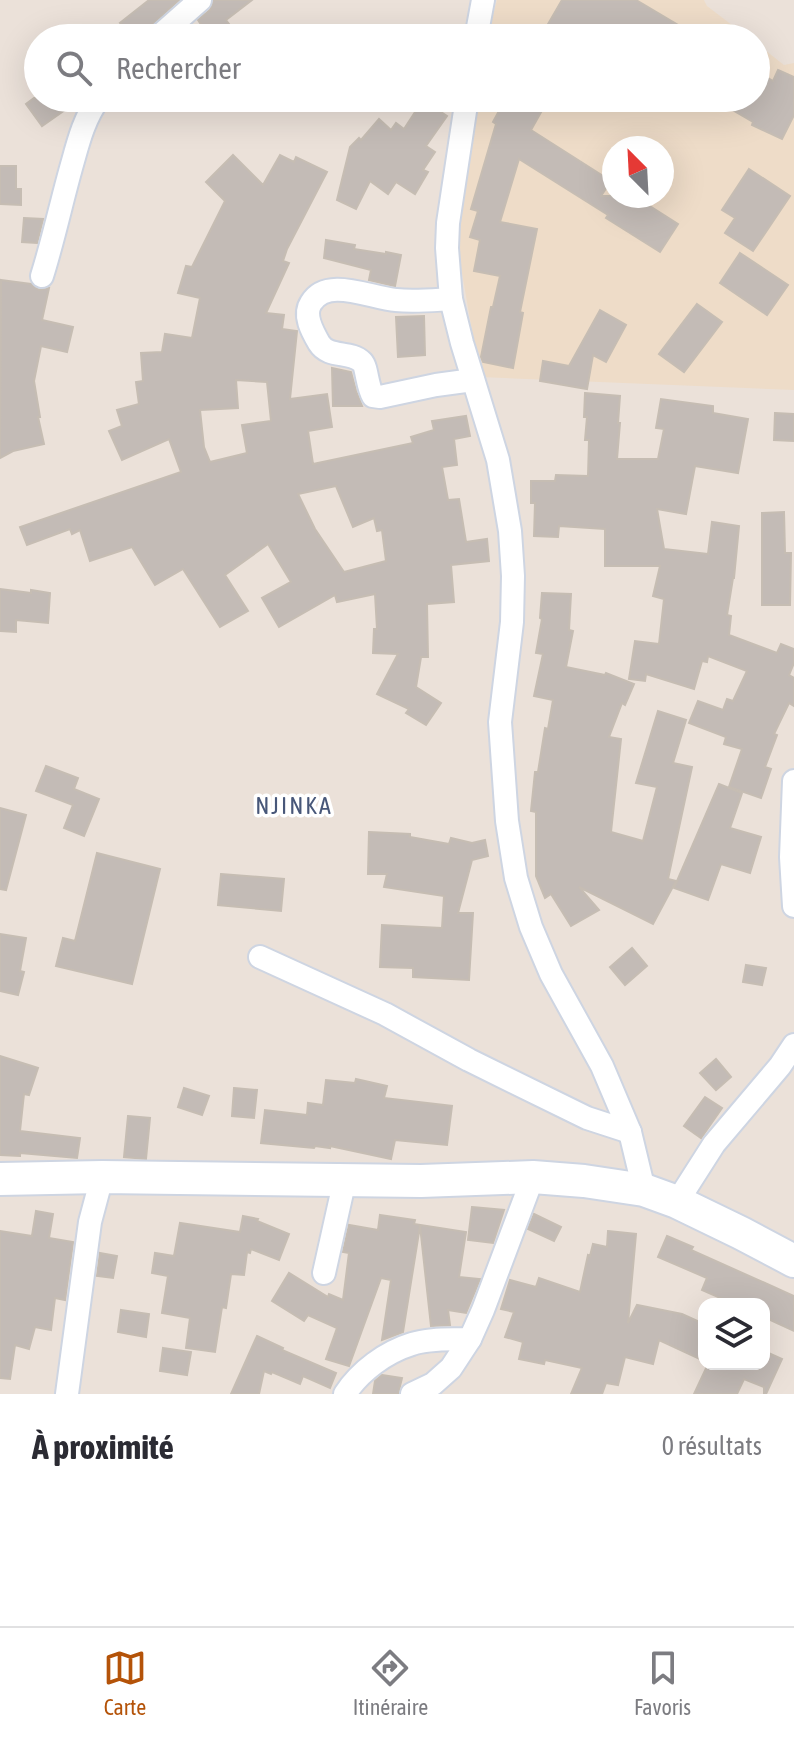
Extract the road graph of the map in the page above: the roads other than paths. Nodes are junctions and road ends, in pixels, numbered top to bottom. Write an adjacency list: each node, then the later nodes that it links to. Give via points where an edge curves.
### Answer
1 (200, 0): 3 (street)
2 (483, 0): 4 (street)
3 (173, 24)
4 (479, 24)
5 (89, 112): 7 (street)
6 (465, 112): 8 (street, via 448,223)
7 (42, 276)
8 (451, 299): 9 (street); 9 (street, via 399,301 326,289 307,310 320,346 365,366 373,396)
9 (473, 380): 14 (street, via 498,460 510,531 512,622 500,722 516,878 551,974 602,1066)
10 (794, 781): 11 (street)
11 (794, 906)
12 (260, 957): 14 (street, via 385,1014 587,1118)
13 (794, 1045): 20 (street, via 714,1144)
14 (630, 1132): 19 (street)
15 (102, 1177): 17 (main road); 18 (main road); 24 (street, via 90,1222)
16 (533, 1177): 18 (main road); 19 (main road); 23 (street)
17 (0, 1179)
18 (345, 1179): 22 (street)
19 (644, 1190): 20 (main road)
20 (677, 1202): 21 (main road)
21 (794, 1261)
22 (324, 1273)
23 (470, 1339): 25 (street, via 414,1343 390,1352); 26 (street, via 451,1368)
24 (67, 1394)
25 (345, 1394)
26 (412, 1394)

